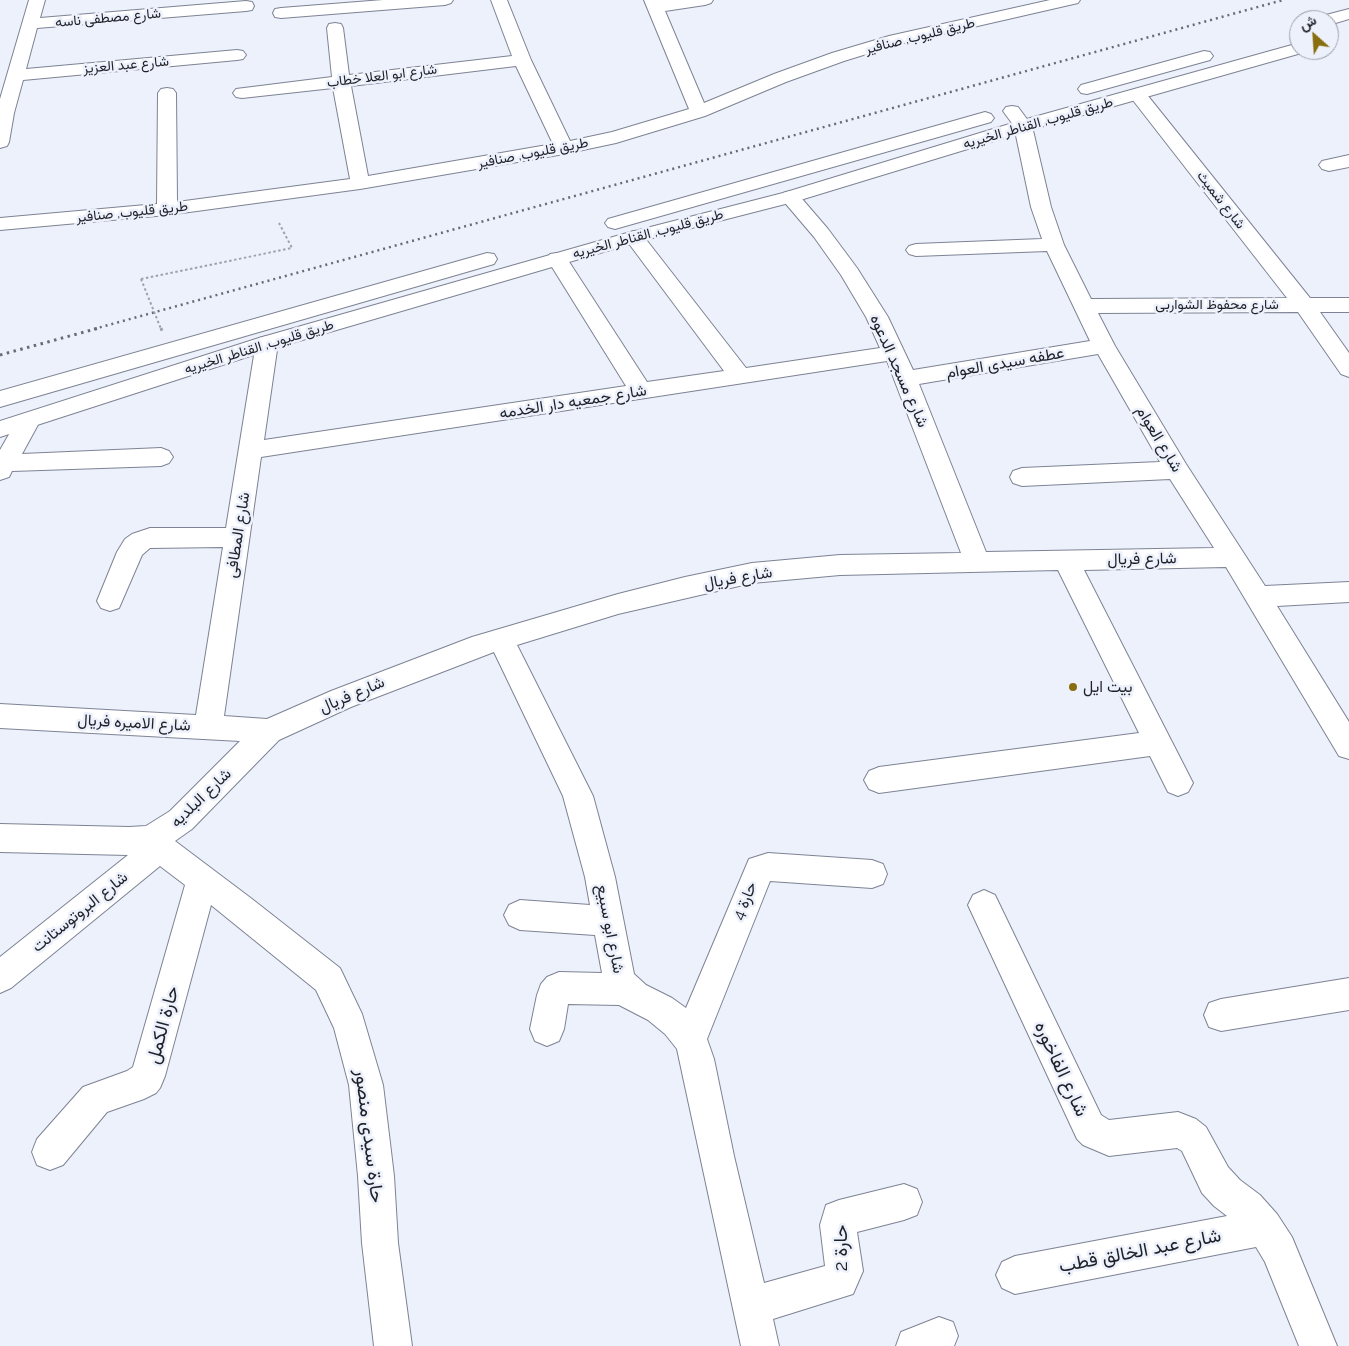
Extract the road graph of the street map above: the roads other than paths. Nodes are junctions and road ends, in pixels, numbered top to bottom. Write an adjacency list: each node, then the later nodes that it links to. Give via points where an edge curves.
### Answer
1 (37, 0): 10 (street)
2 (445, 0): 9 (street)
3 (499, 0): 15 (street)
4 (705, 0): 7 (street)
5 (1072, 0): 6 (street, طريق قليوب, صنافير)
6 (1045, 3): 21 (street, طريق قليوب, صنافير, via 838,57)
7 (654, 4): 21 (street)
8 (246, 6): 10 (street, شارع مصطفى ناسه)
9 (281, 13)
10 (30, 24): 16 (street, via 16,44)
11 (335, 28): 17 (street)
12 (1252, 42): 23 (street, طريق قليوب, القناطر الخيريه)
13 (1289, 51): 20 (street, طريق قليوب, القناطر الخيريه)
14 (236, 55): 16 (street, شارع عبد العزيز)
15 (522, 60): 17 (street, شارع ابو العلا خطاب); 25 (street)
16 (15, 75): 22 (street)
17 (341, 81): 18 (street, شارع ابو العلا خطاب); 28 (street)
18 (242, 92)
19 (167, 93): 30 (street)
20 (1138, 95): 23 (street, طريق قليوب, القناطر الخيريه); 38 (street, شارع شميث)
21 (699, 112): 25 (street, طريق قليوب, صنافير, via 616,137)
22 (3, 113): 24 (street)
23 (1017, 119): 29 (street, طريق قليوب, القناطر الخيريه); 32 (street, طريق قليوب, القناطر الخيريه); 34 (street, شارع العوام)
24 (0, 142)
25 (564, 148): 28 (street, طريق قليوب, صنافير)
26 (1349, 161): 27 (street)
27 (1329, 165)
28 (360, 183): 30 (street, طريق قليوب, صنافير)
29 (790, 197): 33 (street, طريق قليوب, القناطر الخيريه); 43 (street, شارع مسجد الدعوه, via 850,273)
30 (167, 209): 31 (street, طريق قليوب, صنافير)
31 (0, 224)
32 (600, 227)
33 (634, 237): 37 (street, طريق قليوب, القناطر الخيريه); 45 (street)
34 (1054, 245): 35 (street); 40 (street, شارع العوام)
35 (916, 250)
36 (504, 254): 48 (street, طريق قليوب, القناطر الخيريه)
37 (557, 259): 41 (street, طريق قليوب, القناطر الخيريه); 47 (street)
38 (1304, 305): 39 (street, شارع محفوظ الشواربى); 40 (street, شارع محفوظ الشواربى); 44 (street, شارع شميث)
39 (1349, 305)
40 (1085, 306): 42 (street, شارع العوام)
41 (267, 343): 49 (street, طريق قليوب, القناطر الخيريه); 51 (street, شارع المطافى)
42 (1104, 346): 46 (street, عطفه سيدى العوام); 54 (street, شارع العوام)
43 (894, 353): 45 (street, شارع جمعيه دار الخدمه); 46 (street, شارع مسجد الدعوه)
44 (1349, 369)
45 (741, 376): 47 (street, شارع جمعيه دار الخدمه)
46 (906, 379): 59 (street, شارع مسجد الدعوه)
47 (642, 392): 51 (street, شارع جمعيه دار الخدمه)
48 (0, 399)
49 (28, 421): 50 (street, طريق قليوب, القناطر الخيريه); 53 (street)
50 (0, 429)
51 (251, 450): 56 (street, شارع المطافى)
52 (161, 456): 53 (street)
53 (2, 467)
54 (1177, 470): 55 (street); 57 (street, شارع العوام)
55 (1022, 477)
56 (238, 537): 62 (street, via 150,538 141,541 130,552); 65 (street, شارع المطافى)
57 (1233, 557): 58 (street, شارع فريال); 61 (street, شارع العوام)
58 (1066, 560): 59 (street, شارع فريال); 68 (street)
59 (977, 562): 63 (street, شارع فريال, via 840,565 752,573 618,604)
60 (1349, 592): 61 (street)
61 (1257, 597): 67 (street, شارع العوام)
62 (110, 601)
63 (501, 639): 66 (street, شارع فريال, via 412,670); 77 (street, شارع ابو سبيع, via 578,796 600,877)
64 (0, 716): 65 (street, شارع الاميره فريال)
65 (208, 727): 66 (street, شارع الاميره فريال)
66 (269, 731): 72 (street, شارع البلديه)
67 (1347, 740)
68 (1158, 743): 69 (street); 70 (street)
69 (879, 780)
70 (1178, 783)
71 (0, 838): 72 (street, شارع البلديه)
72 (154, 843): 74 (street, حارة سيدى منصور); 78 (street, شارع البروتوستانت)
73 (872, 874): 83 (street, حارة 4, via 760,869)
74 (202, 879): 84 (street, حارة الكمل, via 148,1076 139,1084 95,1099); 89 (street, حارة سيدى منصور, via 328,979 350,1026 366,1085)
75 (984, 905): 86 (street, شارع الفاخوره, via 1089,1127 1109,1138 1184,1131 1194,1139 1216,1180)
76 (520, 915): 77 (street)
77 (607, 920): 79 (street, شارع ابو سبيع, via 615,969)
78 (0, 977)
79 (625, 989): 82 (street, via 559,988 553,996); 83 (street, شارع ابو سبيع, via 677,1022)
80 (1349, 994): 81 (street)
81 (1221, 1015)
82 (547, 1029)
83 (690, 1039): 88 (street, شارع ابو سبيع)
84 (50, 1152)
85 (904, 1202): 88 (street, حارة 2, via 839,1218 844,1271 840,1281)
86 (1264, 1227): 87 (street, شارع عبد الخالق قطب); 91 (street, شارع الفاخوره, via 1279,1250)
87 (1015, 1275)
88 (750, 1306): 90 (street, شارع ابو سبيع)
89 (392, 1346)
90 (760, 1346)
91 (1318, 1346)

